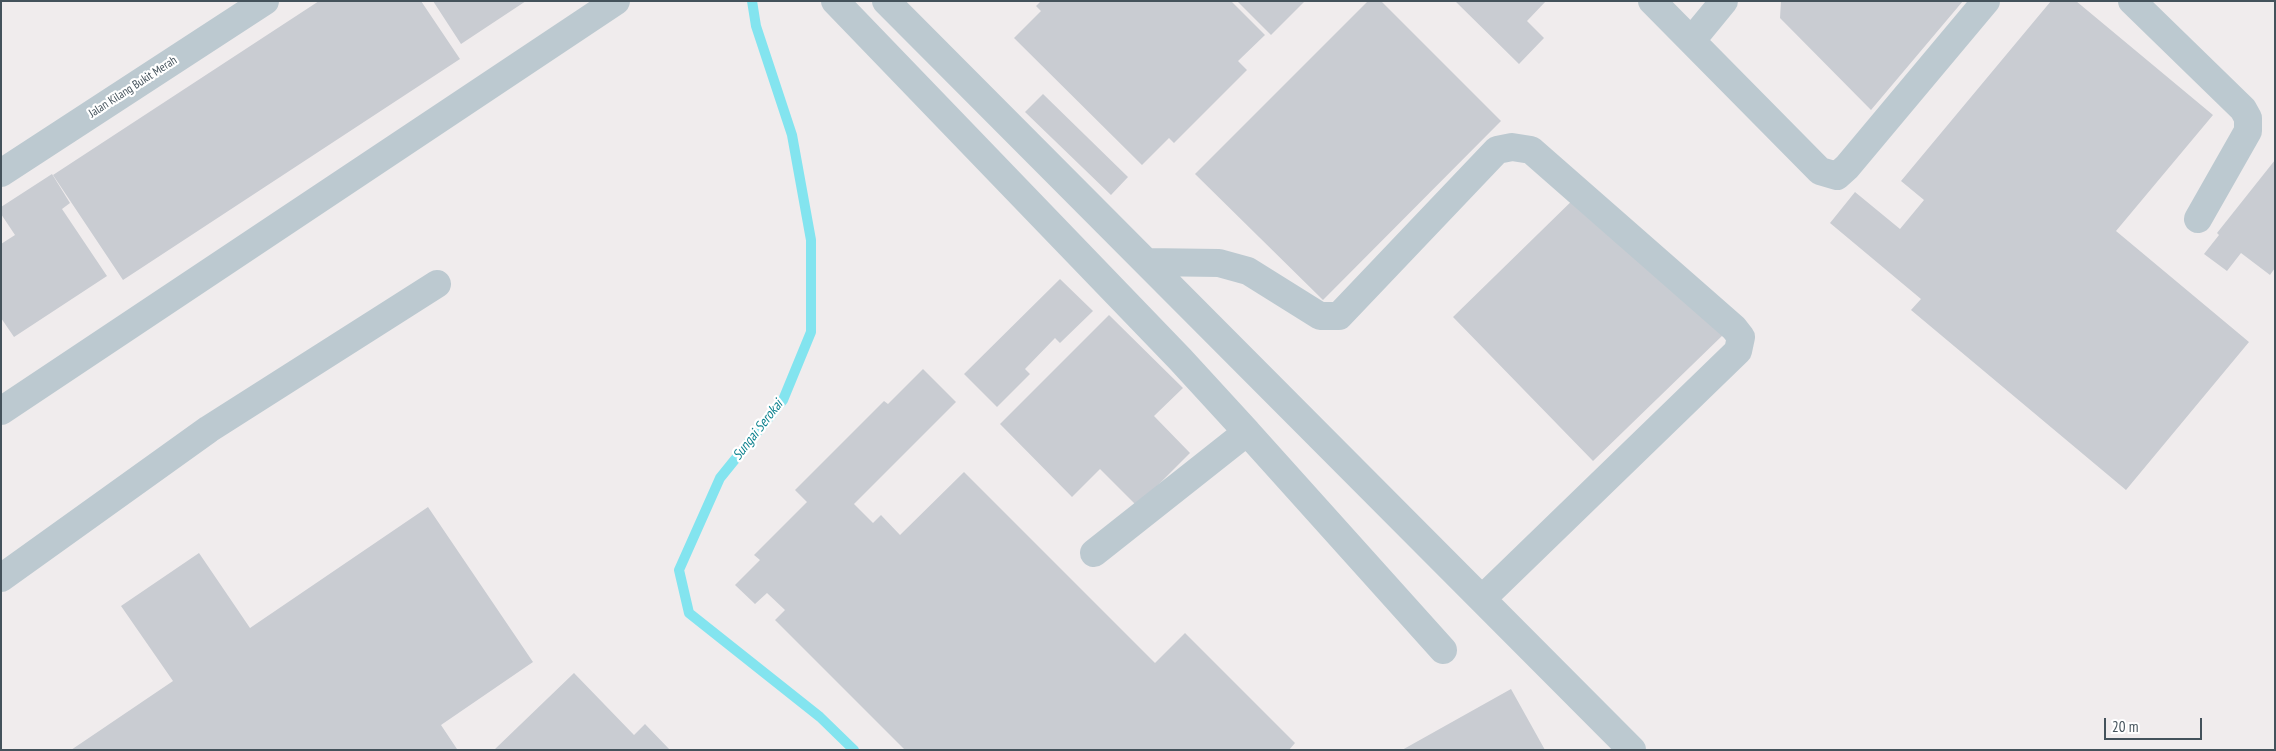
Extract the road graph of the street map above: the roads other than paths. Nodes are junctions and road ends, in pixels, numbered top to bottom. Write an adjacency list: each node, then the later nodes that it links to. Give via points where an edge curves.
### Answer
1 (265, 1): 10 (street, Jalan Kilang Bukit Merah)
2 (616, 1): 14 (street)
3 (836, 1): 15 (street)
4 (886, 1): 12 (street)
5 (1652, 1): 9 (street)
6 (1724, 1): 9 (street)
7 (1986, 1): 9 (street, via 1837,176 1820,171)
8 (2132, 1): 11 (street, via 2244,109 2248,118 2248,132)
9 (1692, 40)
10 (1, 173)
11 (2198, 219)
12 (1146, 262): 18 (street); 18 (street, via 1219,263 1248,271 1320,316 1339,316 1497,150 1512,147 1531,150 1734,328 1741,337 1738,351)
13 (437, 284): 17 (street, via 209,429)
14 (1, 411)
15 (1247, 432): 16 (street); 19 (street)
16 (1094, 553)
17 (1, 578)
18 (1482, 599): 20 (street)
19 (1443, 650)
20 (1632, 750)

